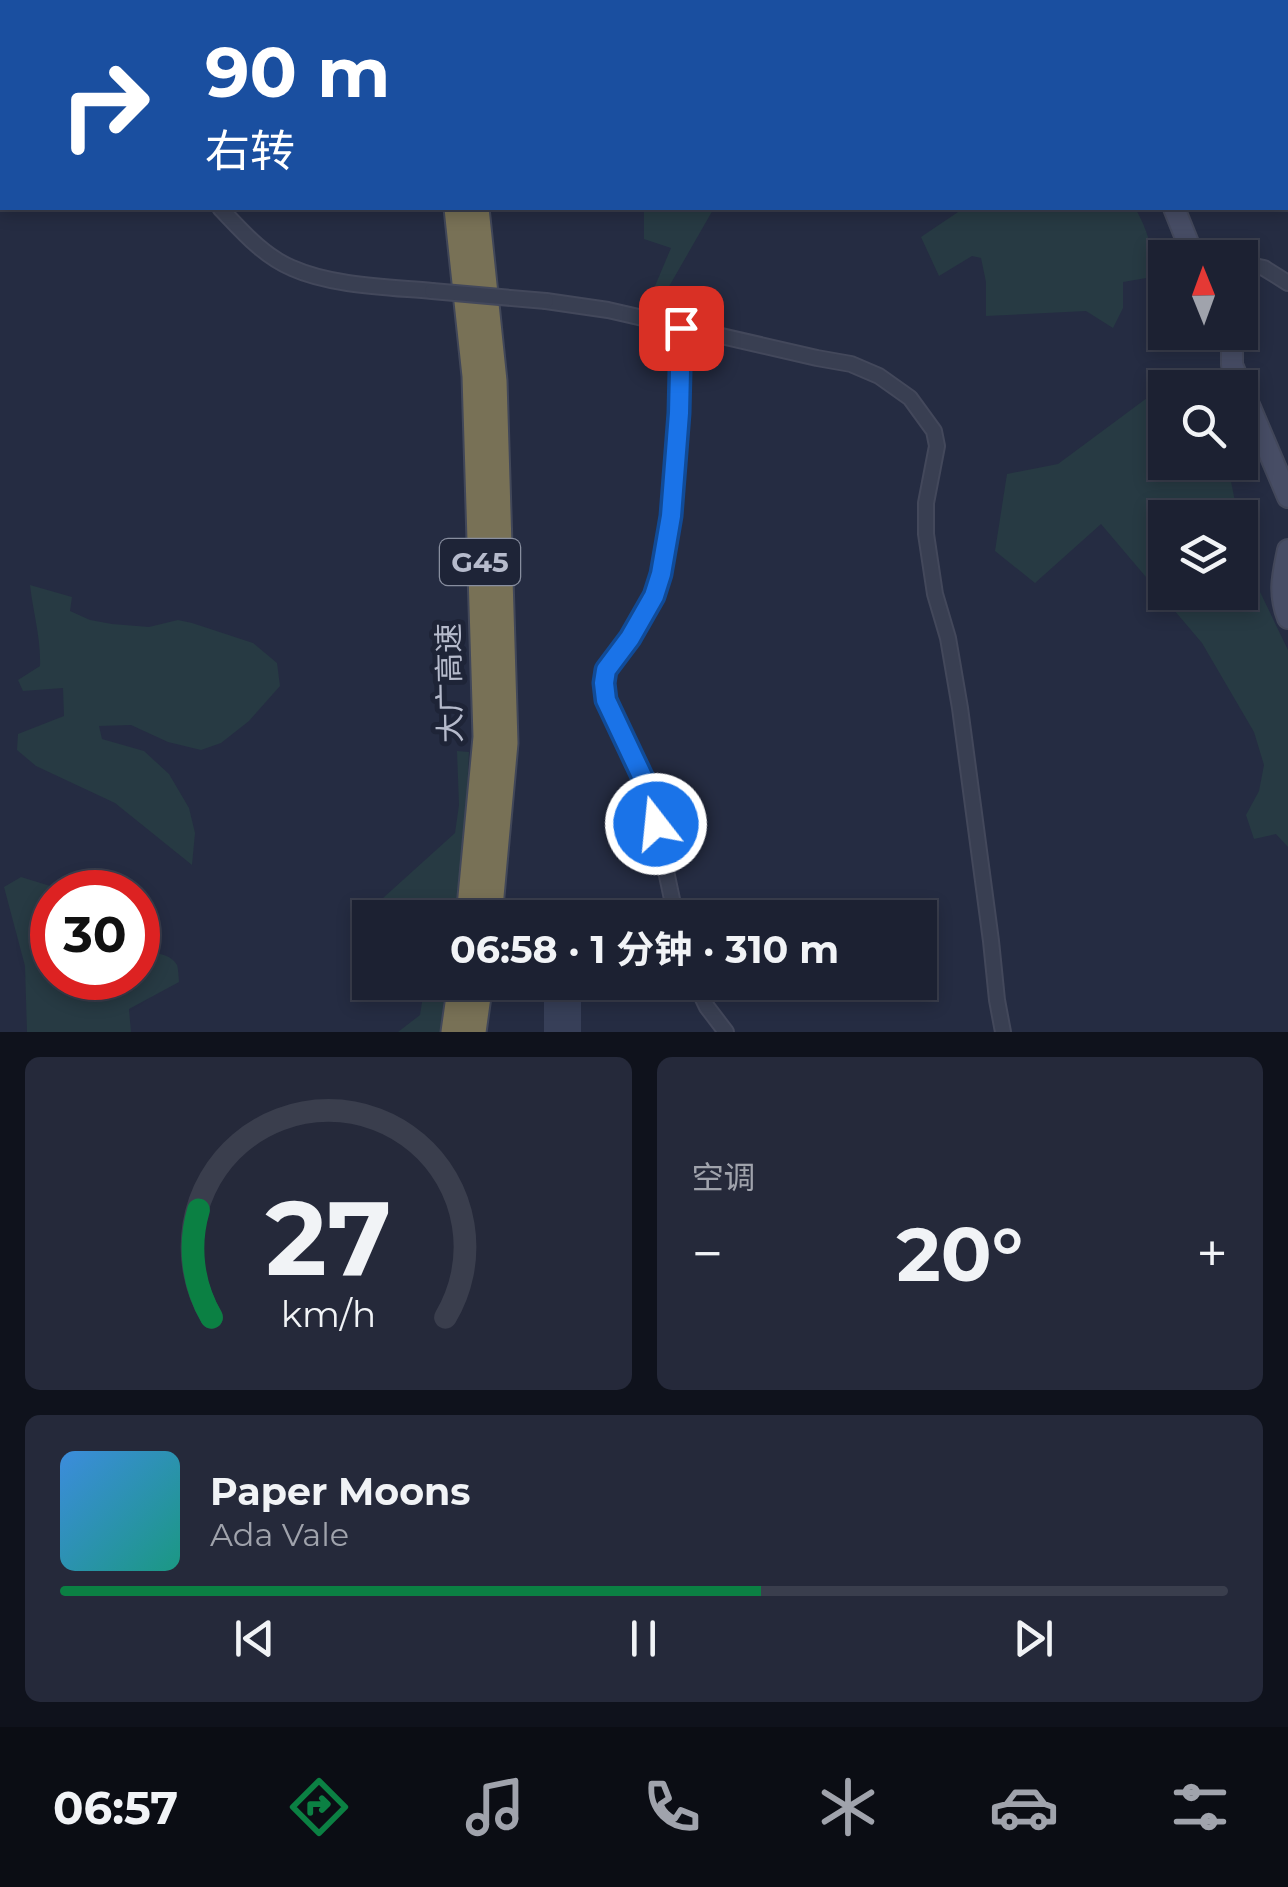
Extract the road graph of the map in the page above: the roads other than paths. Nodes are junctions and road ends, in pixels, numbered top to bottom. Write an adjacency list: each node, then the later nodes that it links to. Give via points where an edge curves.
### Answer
1 (222, 210): 8 (street, bridge, via 261,249 319,278 546,300)
2 (457, 210): 13 (highway, 大广高速 / G45, via 476,376 486,738)
3 (476, 210): 14 (highway, 大广高速 / G45, via 494,381 505,743)
4 (1175, 210): 5 (street)
5 (1187, 240)
6 (1258, 267): 7 (street)
7 (1288, 283)
8 (681, 328): 15 (street, via 671,516 661,574 604,683 649,791); 22 (street, via 851,364 910,398 934,431 926,534 960,708)
9 (1232, 350): 10 (street, via 1232,366)
10 (1288, 497)
11 (1288, 550): 12 (street, via 1282,580)
12 (1288, 618)
13 (471, 900)
14 (491, 900)
15 (672, 900)
16 (458, 1000): 19 (highway)
17 (477, 1000): 20 (highway)
18 (704, 1000): 21 (street)
19 (454, 1032)
20 (473, 1032)
21 (726, 1032)
22 (1003, 1032)

